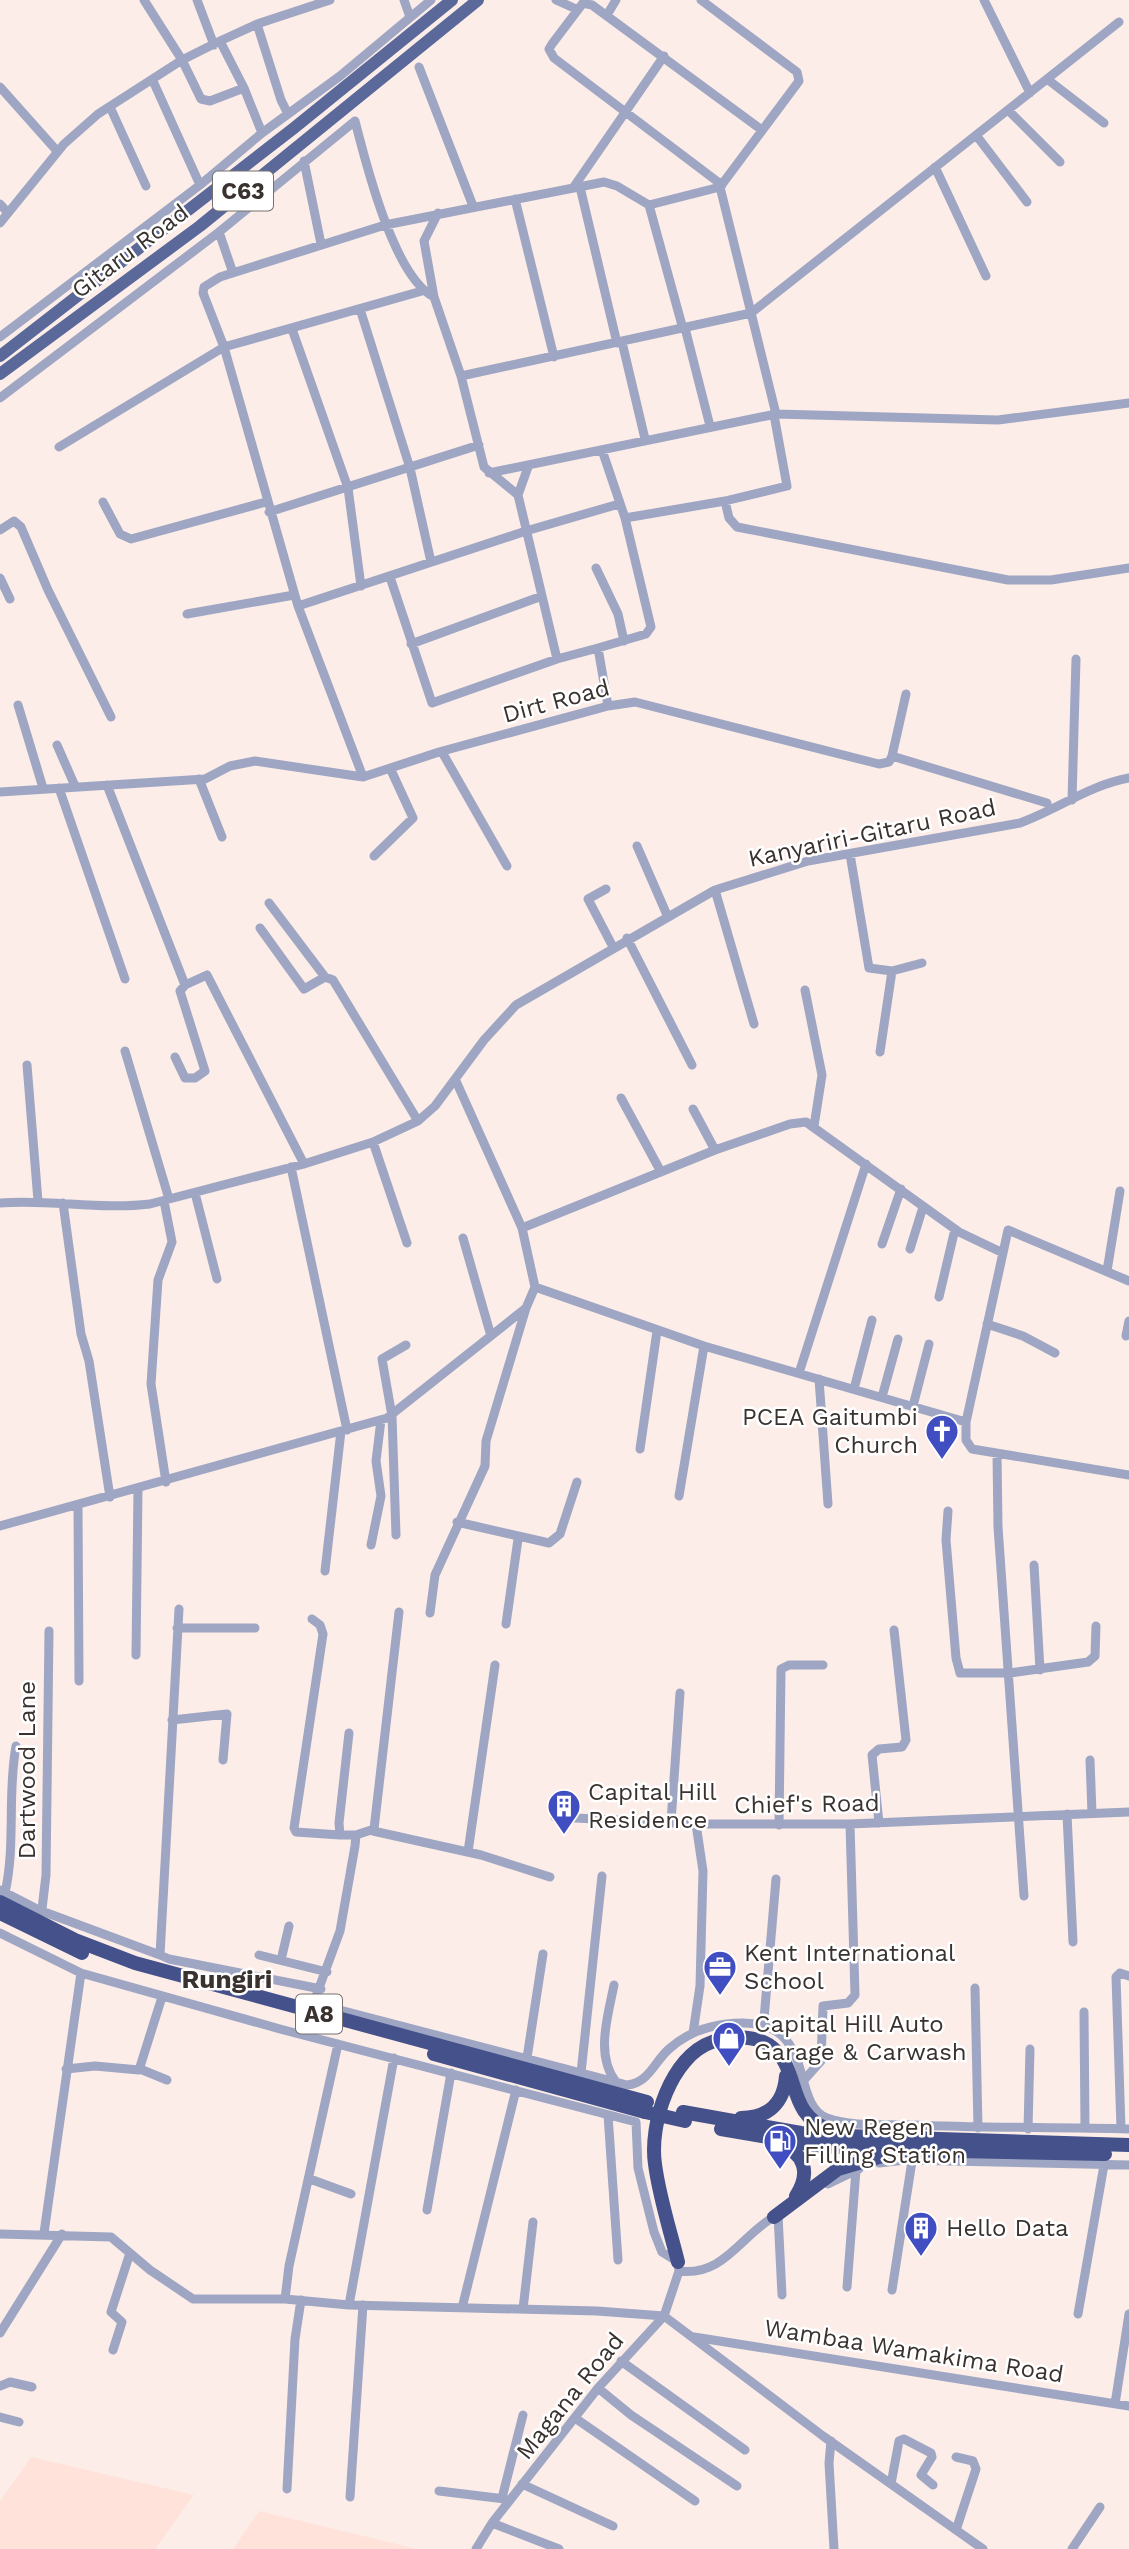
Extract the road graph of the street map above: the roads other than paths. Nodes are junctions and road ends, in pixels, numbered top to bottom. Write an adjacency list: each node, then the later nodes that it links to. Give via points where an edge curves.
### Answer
1 (144, 0): 19 (street)
2 (197, 0): 17 (street)
3 (330, 0): 16 (street)
4 (404, 0): 14 (street)
5 (431, 0): 14 (street)
6 (478, 0): 66 (main road, Gitaru Road / C63, via 200,226)
7 (556, 0): 12 (street)
8 (616, 0): 13 (street)
9 (701, 0): 31 (street, via 800,76)
10 (984, 0): 25 (street)
11 (444, 3): 64 (main road, C63, via 294,128)
12 (576, 9): 13 (street, via 586,3); 28 (street, via 551,44 550,53)
13 (607, 15): 18 (street)
14 (411, 17): 29 (street)
15 (1119, 22): 21 (street)
16 (257, 24): 17 (street); 29 (street)
17 (217, 43): 19 (street); 24 (street)
18 (664, 56): 28 (street); 31 (street)
19 (183, 60): 22 (street); 24 (street, via 205,102)
20 (419, 67): 46 (street)
21 (1047, 79): 25 (street); 30 (street)
22 (153, 81): 26 (street); 38 (street)
23 (0, 87): 34 (street)
24 (244, 88): 32 (street)
25 (1030, 93): 27 (street)
26 (110, 107): 34 (street); 39 (street)
27 (1008, 110): 33 (street); 36 (street)
28 (624, 111): 40 (street); 41 (street)
29 (288, 114): 32 (street)
30 (1104, 123)
31 (762, 130): 40 (street)
32 (262, 133): 38 (street)
33 (976, 135): 37 (street); 43 (street)
34 (57, 151): 47 (street)
35 (304, 161): 50 (street, via 355,121); 51 (street); 52 (street)
36 (1060, 162)
37 (935, 167): 54 (street); 58 (street)
38 (200, 185): 61 (street)
39 (146, 186)
40 (721, 186): 45 (street); 58 (street)
41 (576, 187): 42 (street); 45 (street, via 610,183); 62 (street)
42 (515, 199): 46 (street); 65 (street)
43 (1027, 202)
44 (0, 204): 47 (street)
45 (649, 205): 60 (street)
46 (473, 206): 48 (street)
47 (8, 213): 49 (street)
48 (438, 213): 50 (street); 56 (street, via 424,241)
49 (0, 223)
50 (385, 225): 52 (street); 55 (street)
51 (219, 232): 53 (street); 68 (street)
52 (321, 244): 53 (street)
53 (233, 273): 63 (street, via 209,282 203,293)
54 (986, 276)
55 (422, 291): 56 (street); 57 (street)
56 (435, 297): 67 (street)
57 (360, 309): 59 (street); 77 (street)
58 (751, 313): 60 (street); 70 (street)
59 (292, 329): 63 (street); 79 (street)
60 (684, 329): 62 (street); 71 (street)
61 (0, 337)
62 (620, 342): 65 (street); 72 (street)
63 (223, 348): 74 (street); 84 (street)
64 (0, 356)
65 (554, 356): 67 (street)
66 (0, 376)
67 (461, 376): 73 (street)
68 (0, 398)
69 (1129, 403): 70 (street, via 998,420)
70 (775, 414): 71 (street); 81 (street, via 787,486)
71 (710, 426): 72 (street)
72 (645, 439): 75 (street)
73 (479, 445): 77 (street); 78 (street)
74 (59, 447)
75 (602, 450): 76 (street); 83 (street)
76 (528, 467): 78 (street); 80 (street)
77 (411, 468): 79 (street); 88 (street)
78 (489, 473): 80 (street)
79 (348, 488): 84 (street); 93 (street)
80 (518, 495): 87 (street)
81 (725, 501): 85 (street); 90 (street, via 729,519 737,527 1008,580 1051,580)
82 (103, 502): 84 (street, via 120,534 131,539)
83 (619, 504): 85 (street); 87 (street)
84 (267, 507): 94 (street)
85 (625, 518): 99 (street, via 652,627 646,634)
86 (0, 530): 107 (street, via 14,521 20,527)
87 (526, 531): 88 (street); 95 (street)
88 (430, 562): 91 (street)
89 (596, 568): 99 (street, via 618,614)
90 (1129, 568)
91 (390, 577): 93 (street); 100 (street)
92 (0, 578): 96 (street)
93 (361, 586): 97 (street)
94 (294, 594): 97 (street); 98 (street)
95 (542, 596): 100 (street); 102 (street)
96 (10, 599)
97 (298, 606): 112 (street)
98 (187, 614)
99 (624, 640): 101 (street)
100 (411, 644): 102 (street, via 432,703)
101 (598, 648): 102 (street); 106 (street)
102 (557, 659)
103 (1076, 659): 120 (street)
104 (906, 695): 110 (street)
105 (18, 705): 117 (street)
106 (608, 706): 109 (street, Dirt Road); 110 (street, Dirt Road, via 645,704 878,764 889,762)
107 (111, 717)
108 (57, 745): 116 (street)
109 (442, 752): 111 (street, Dirt Road); 126 (street)
110 (892, 756): 121 (street, Dirt Road)
111 (390, 768): 112 (street, Dirt Road); 125 (street, via 413,818)
112 (363, 777): 114 (street, Dirt Road, via 255,761)
113 (1129, 778): 120 (street, Kanyariri-Gitaru Road)
114 (197, 780): 115 (street, Dirt Road); 122 (street)
115 (107, 785): 116 (street, Dirt Road); 138 (street)
116 (75, 786): 118 (street, Dirt Road)
117 (43, 788): 118 (street, Dirt Road); 119 (street, Dirt Road)
118 (59, 788): 137 (street)
119 (0, 792)
120 (1072, 800): 124 (street, Kanyariri-Gitaru Road, via 1020,823)
121 (1047, 803)
122 (222, 837)
123 (637, 846): 130 (street)
124 (850, 854): 128 (street, Kanyariri-Gitaru Road, via 776,869); 135 (street, via 869,968)
125 (374, 856)
126 (507, 866)
127 (606, 889): 133 (street, via 588,899)
128 (715, 890): 130 (street, Kanyariri-Gitaru Road); 140 (street)
129 (269, 903): 136 (street)
130 (667, 915): 132 (street, Kanyariri-Gitaru Road)
131 (260, 928): 136 (street, via 304,989)
132 (627, 939): 133 (street, Kanyariri-Gitaru Road); 145 (street)
133 (613, 947): 146 (street, Kanyariri-Gitaru Road, via 516,1005)
134 (922, 963): 135 (street)
135 (892, 971): 142 (street)
136 (325, 977): 149 (street, via 338,986)
137 (125, 979)
138 (185, 985): 143 (street, via 180,991 205,1071 185,1078); 153 (street, via 202,976 211,977)
139 (806, 990): 150 (street, via 822,1075)
140 (754, 1024)
141 (125, 1051): 161 (street)
142 (880, 1052)
143 (175, 1057)
144 (27, 1065): 162 (street)
145 (692, 1065)
146 (456, 1081): 149 (street, Kanyariri-Gitaru Road); 166 (street)
147 (621, 1098): 156 (street)
148 (693, 1109): 152 (street)
149 (418, 1121): 151 (street, Kanyariri-Gitaru Road)
150 (814, 1126): 152 (street, via 798,1122); 154 (street)
151 (373, 1142): 153 (street, Kanyariri-Gitaru Road); 169 (street)
152 (715, 1150): 156 (street)
153 (304, 1164): 155 (street, Kanyariri-Gitaru Road)
154 (866, 1164): 157 (street); 190 (street)
155 (291, 1167): 159 (street, Kanyariri-Gitaru Road); 198 (street)
156 (661, 1172): 166 (street)
157 (901, 1189): 165 (street); 170 (street)
158 (1120, 1191): 173 (street)
159 (195, 1193): 161 (street, Kanyariri-Gitaru Road); 174 (street)
160 (0, 1196): 163 (street)
161 (167, 1200): 164 (street, Kanyariri-Gitaru Road, via 130,1206); 202 (street, via 172,1242 158,1280 151,1384)
162 (38, 1201): 163 (street, Kanyariri-Gitaru Road); 164 (street, Kanyariri-Gitaru Road)
163 (0, 1203)
164 (63, 1203): 206 (street)
165 (923, 1207): 167 (street); 171 (street)
166 (522, 1228): 176 (street)
167 (956, 1229): 172 (street); 177 (street)
168 (463, 1238): 183 (street)
169 (408, 1243)
170 (882, 1244)
171 (910, 1248)
172 (1003, 1253): 173 (street, via 1008,1230); 181 (street)
173 (1107, 1271): 175 (street)
174 (218, 1279)
175 (1129, 1281)
176 (535, 1287): 178 (street); 182 (street)
177 (939, 1297)
178 (526, 1308): 183 (street); 210 (street, via 486,1441 485,1466)
179 (872, 1320): 192 (street)
180 (1129, 1321): 184 (street)
181 (987, 1324): 189 (street); 197 (street)
182 (657, 1331): 188 (street); 199 (street)
183 (491, 1336): 195 (street)
184 (1126, 1336)
185 (898, 1339): 193 (street)
186 (929, 1344): 194 (street)
187 (407, 1345): 195 (street, via 382,1359)
188 (704, 1346): 190 (street); 205 (street)
189 (1055, 1353)
190 (799, 1373): 191 (street)
191 (819, 1378): 192 (street); 207 (street)
192 (854, 1389): 193 (street)
193 (882, 1397): 194 (street)
194 (913, 1406): 197 (street)
195 (392, 1416): 196 (street); 212 (street)
196 (381, 1420): 198 (street); 214 (street, via 376,1461 382,1496)
197 (966, 1422): 200 (street, via 969,1446)
198 (344, 1431): 202 (street); 216 (street)
199 (640, 1449)
200 (997, 1454): 201 (street); 231 (street)
201 (1129, 1475)
202 (166, 1482): 204 (street)
203 (577, 1482): 213 (street, via 556,1539 545,1544)
204 (138, 1489): 206 (street); 227 (street)
205 (678, 1496)
206 (110, 1497): 208 (street)
207 (828, 1504)
208 (78, 1505): 211 (street); 232 (street)
209 (948, 1511): 231 (street, via 946,1540 958,1671 964,1675)
210 (457, 1522): 213 (street); 219 (street, via 435,1575)
211 (0, 1526)
212 (396, 1535)
213 (519, 1539): 221 (street)
214 (371, 1545)
215 (1034, 1565): 230 (street)
216 (325, 1571)
217 (178, 1609): 223 (street)
218 (399, 1612): 249 (street)
219 (430, 1613)
220 (312, 1619): 250 (street, via 323,1634 294,1828 303,1834)
221 (506, 1624)
222 (1096, 1626): 230 (street, via 1093,1659)
223 (177, 1628): 224 (street); 234 (street)
224 (255, 1628)
225 (894, 1630): 245 (street, via 906,1740 902,1747 879,1749 872,1755)
226 (49, 1631): 258 (street, Dartwood Lane)
227 (136, 1655)
228 (495, 1664): 252 (street)
229 (823, 1665): 248 (street, via 781,1669)
230 (1040, 1670): 231 (street)
231 (1010, 1673): 242 (street)
232 (79, 1681)
233 (680, 1693): 244 (street)
234 (173, 1720): 237 (street, via 227,1713); 264 (street)
235 (349, 1733): 250 (street)
236 (16, 1746): 256 (street, via 10,1778 12,1852)
237 (223, 1760)
238 (1090, 1760): 240 (street)
239 (1129, 1812): 240 (street, Chief's Road)
240 (1092, 1813): 241 (street, Chief's Road)
241 (1067, 1814): 242 (street, Chief's Road); 262 (street)
242 (1020, 1816): 245 (street, Chief's Road); 257 (street)
243 (555, 1817): 244 (street, Chief's Road)
244 (671, 1822): 246 (street, Chief's Road)
245 (878, 1823): 247 (street, Chief's Road)
246 (696, 1824): 248 (street, Chief's Road); 278 (street, via 703,1871)
247 (850, 1824): 248 (street, Chief's Road); 289 (street, via 855,1996 848,2003 823,2006 820,2065)
248 (779, 1825)
249 (373, 1831): 251 (street); 252 (street)
250 (340, 1835): 251 (street)
251 (356, 1835): 267 (street, via 340,1931)
252 (468, 1852): 254 (street)
253 (602, 1876): 287 (street)
254 (550, 1877)
255 (776, 1879): 276 (street, via 764,2020)
256 (2, 1895): 258 (street); 274 (highway, A8, via 102,1952)
257 (1024, 1896)
258 (42, 1909): 264 (street)
259 (0, 1913): 292 (highway, A8, via 56,1943 139,1973)
260 (289, 1926): 266 (street)
261 (0, 1933): 268 (street)
262 (1073, 1942)
263 (544, 1954): 281 (street)
264 (160, 1955): 272 (street)
265 (259, 1955): 266 (street)
266 (281, 1960): 267 (street)
267 (327, 1972): 272 (street)
268 (81, 1973): 273 (street); 284 (street)
269 (1129, 1976): 297 (street, via 1120,1973 1116,1977)
270 (614, 1985): 290 (street, via 604,2054)
271 (975, 1988): 295 (street)
272 (320, 1989): 274 (street)
273 (162, 1997): 279 (street); 285 (street)
274 (311, 2008): 281 (street); 292 (highway, A8)
275 (1084, 2012): 296 (street)
276 (759, 2024): 277 (street); 289 (street, via 774,2031 796,2053)
277 (725, 2031): 278 (street); 283 (highway, via 770,2046); 321 (highway, via 681,2063 657,2127 654,2163)
278 (693, 2033): 290 (street, via 667,2051 646,2079 636,2084)
279 (338, 2044): 282 (street); 310 (street)
280 (1030, 2049): 298 (street)
281 (527, 2058): 287 (street)
282 (394, 2059): 286 (street); 327 (street)
283 (785, 2064): 294 (highway, via 785,2089 775,2107 755,2117); 301 (highway, via 803,2113 821,2127)
284 (66, 2069): 285 (street); 316 (street)
285 (140, 2069): 288 (street)
286 (450, 2073): 291 (street); 313 (street)
287 (581, 2073): 290 (street)
288 (167, 2080)
289 (804, 2080): 299 (street, via 811,2105 826,2118)
290 (616, 2082)
291 (516, 2091): 293 (street); 329 (street)
292 (646, 2107): 294 (highway, A8, bridge)
293 (608, 2115): 320 (street); 321 (street, via 638,2125 638,2168 654,2232 662,2252)
294 (714, 2123): 301 (highway, A8); 303 (highway, A8, via 769,2138 863,2149); 312 (highway, via 796,2153 805,2169)
295 (978, 2128): 298 (street); 300 (street)
296 (1085, 2128): 297 (street); 298 (street)
297 (1125, 2128)
298 (1028, 2129)
299 (896, 2131): 300 (highway, A8); 301 (highway, A8)
300 (943, 2133): 302 (highway, A8)
301 (846, 2136)
302 (1129, 2145)
303 (954, 2150): 305 (highway, A8); 312 (highway, via 859,2161 819,2180)
304 (1129, 2154): 305 (highway, A8)
305 (1026, 2158): 306 (street); 307 (street)
306 (912, 2161): 309 (street, via 886,2161); 323 (street)
307 (1104, 2165): 308 (street); 331 (street)
308 (1129, 2165)
309 (856, 2170): 314 (street); 322 (street)
310 (310, 2179): 311 (street); 325 (street)
311 (351, 2194)
312 (793, 2200): 314 (highway)
313 (427, 2210)
314 (776, 2216): 321 (street, via 716,2265 700,2272); 324 (street)
315 (533, 2222): 330 (street)
316 (44, 2233): 317 (street); 318 (street)
317 (0, 2234)
318 (62, 2234): 319 (street, via 104,2235); 334 (street)
319 (130, 2253): 325 (street, via 193,2298); 336 (street, via 111,2312 122,2322)
320 (618, 2260)
321 (678, 2267): 333 (street, Magana Road)
322 (847, 2287)
323 (892, 2290)
324 (782, 2295)
325 (285, 2299): 326 (street)
326 (301, 2300): 327 (street); 354 (street)
327 (349, 2305): 328 (street)
328 (363, 2305): 329 (street); 356 (street)
329 (462, 2308): 330 (street)
330 (523, 2309): 333 (street)
331 (1078, 2314)
332 (1129, 2314): 341 (street)
333 (664, 2316): 335 (street); 337 (street, Magana Road)
334 (0, 2333)
335 (692, 2337): 341 (street, Wambaa Wamakima Road); 347 (street)
336 (113, 2350)
337 (621, 2361): 340 (street, Magana Road); 348 (street)
338 (0, 2386): 339 (street, via 10,2382)
339 (32, 2387)
340 (598, 2388): 345 (street, Magana Road); 353 (street)
341 (1115, 2403): 342 (street, Wambaa Wamakima Road)
342 (1129, 2406)
343 (523, 2416): 357 (street)
344 (0, 2417): 346 (street)
345 (575, 2418): 350 (street, Magana Road); 358 (street)
346 (19, 2422)
347 (831, 2441): 351 (street); 366 (street)
348 (745, 2450)
349 (956, 2457): 362 (street, via 972,2461 976,2469)
350 (522, 2484): 357 (street, Magana Road); 361 (street)
351 (891, 2484): 352 (street, via 899,2441 904,2439 931,2453 921,2475); 362 (street)
352 (933, 2485)
353 (737, 2486)
354 (287, 2489)
355 (439, 2491): 357 (street)
356 (350, 2497)
357 (506, 2499): 360 (street, Magana Road)
358 (695, 2501)
359 (1100, 2507): 368 (street)
360 (492, 2523): 364 (street, Magana Road); 365 (street)
361 (613, 2526)
362 (956, 2530): 363 (street)
363 (969, 2544): 367 (street)
364 (476, 2549)
365 (559, 2549)
366 (834, 2549)
367 (983, 2549)
368 (1072, 2549)

